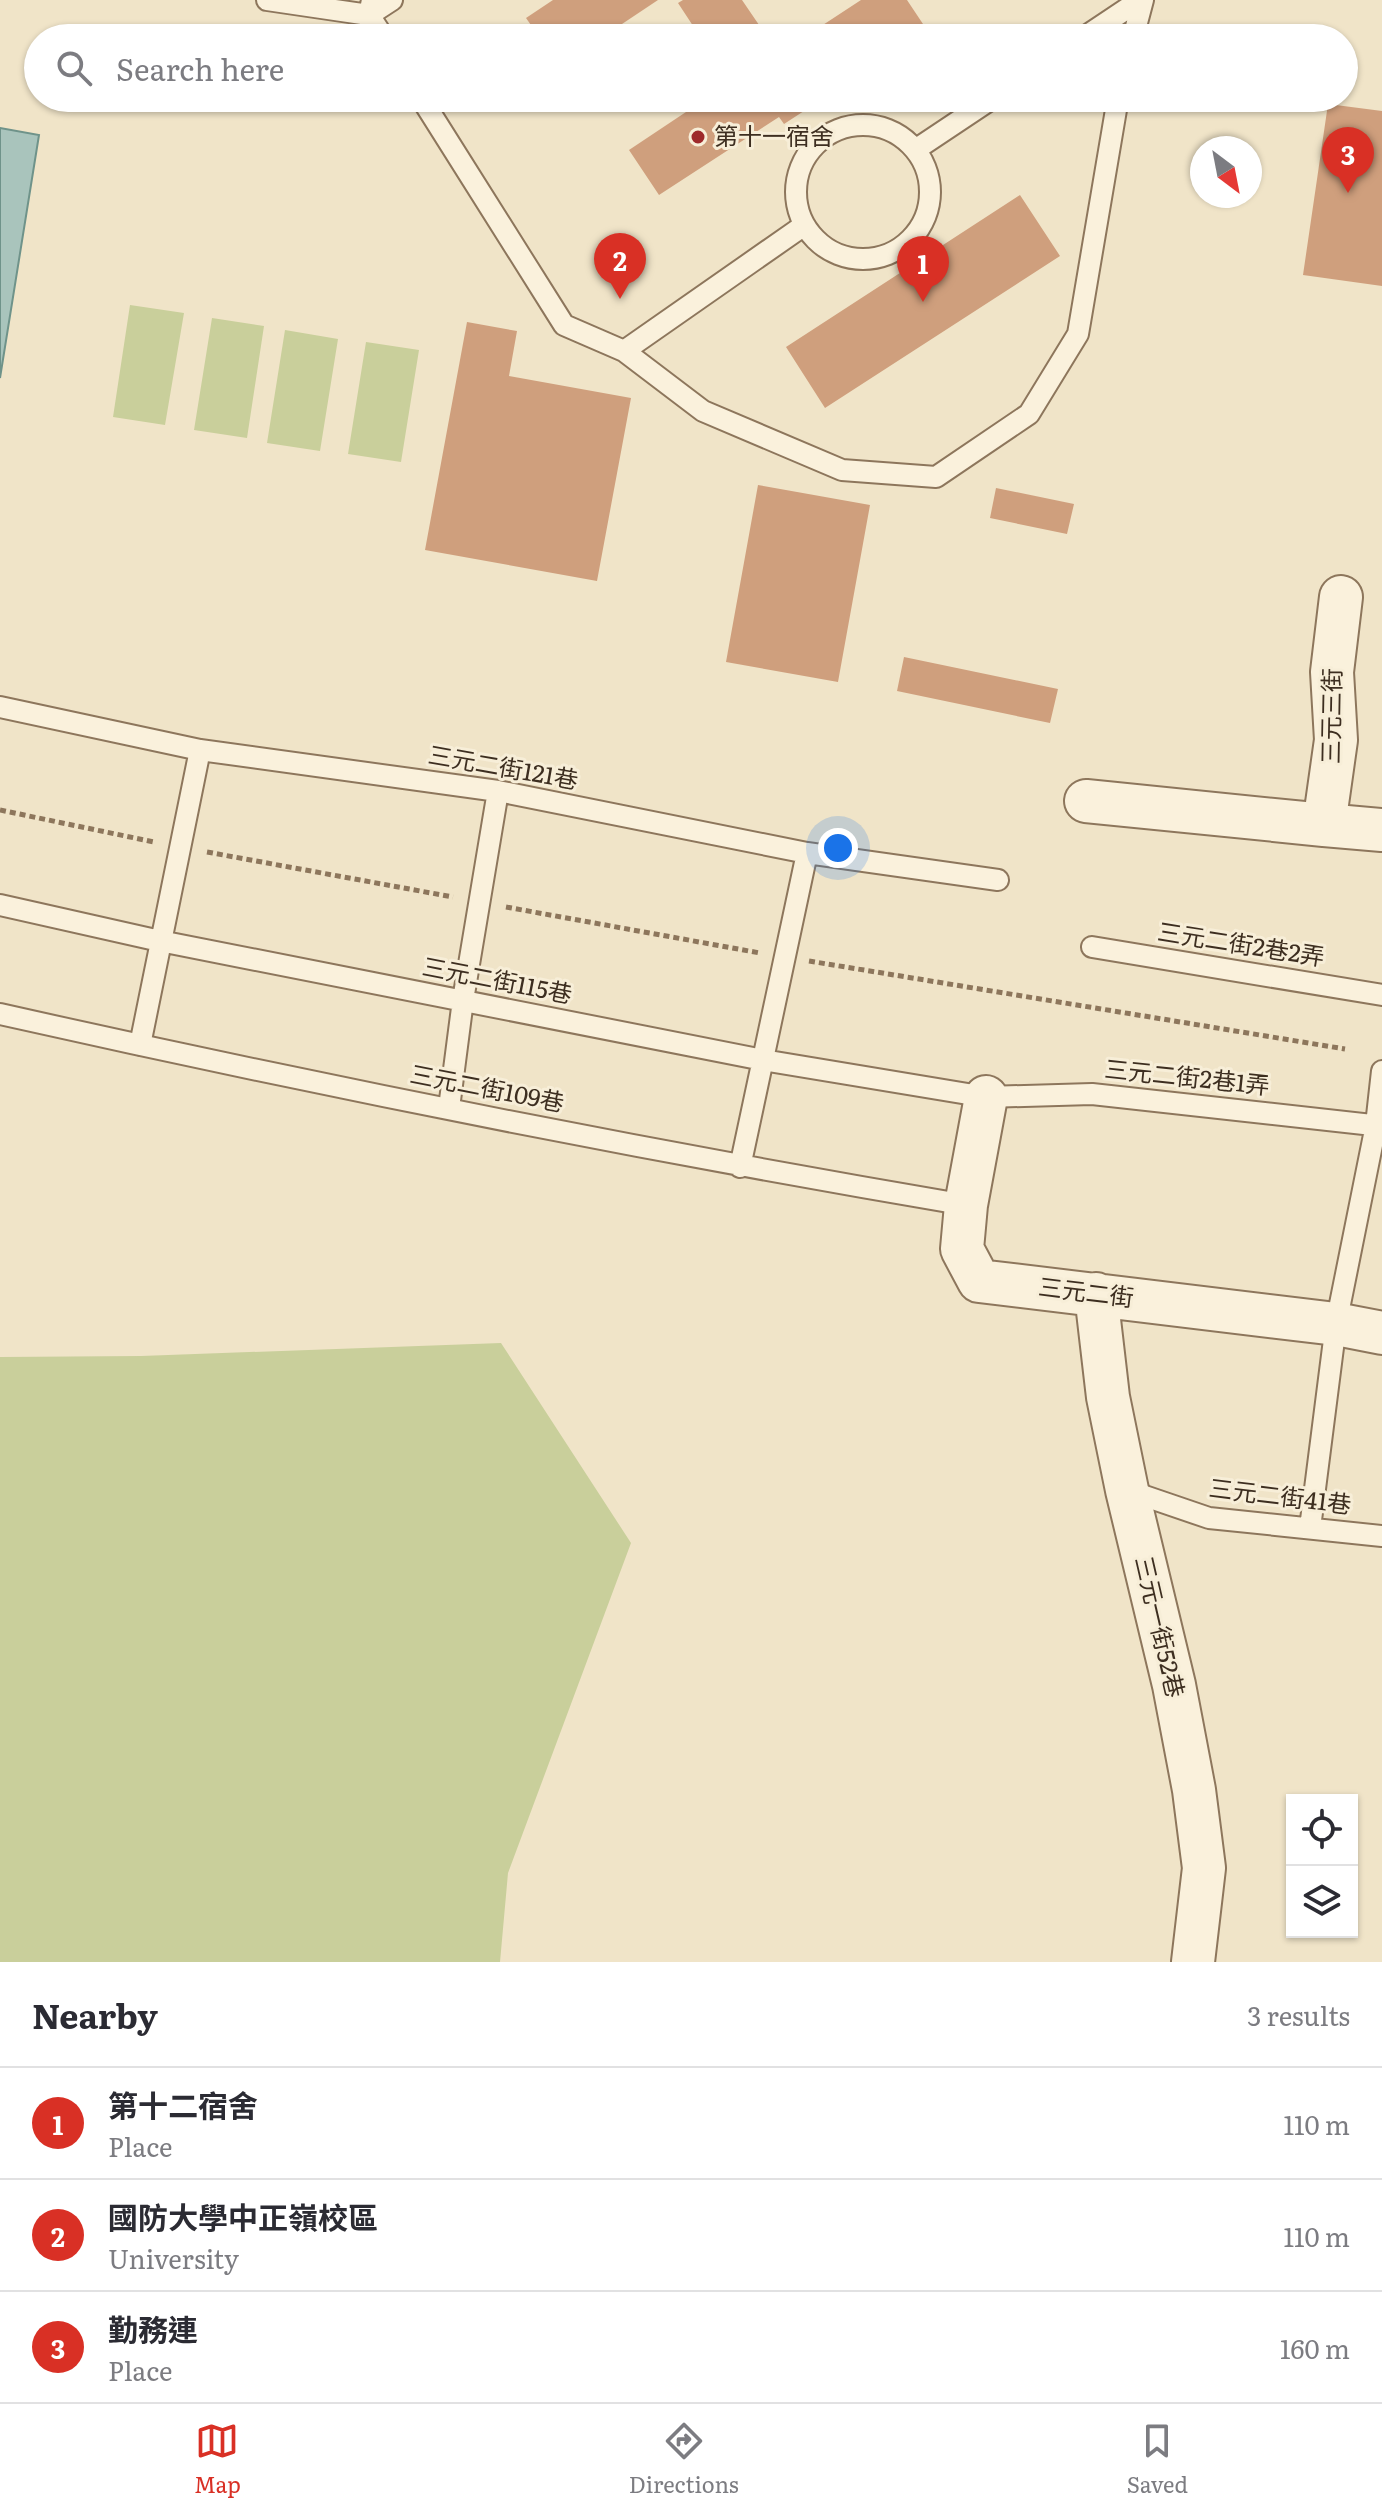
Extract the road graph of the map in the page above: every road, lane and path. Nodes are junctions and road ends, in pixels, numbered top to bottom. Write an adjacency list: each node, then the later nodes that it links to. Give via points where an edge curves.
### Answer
1 (267, 0): 4 (lane)
2 (392, 0): 4 (lane)
3 (1141, 0): 5 (lane); 6 (lane)
4 (371, 8)
5 (1104, 24)
6 (1136, 24)
7 (430, 112): 12 (lane, via 564,325)
8 (972, 112): 10 (lane)
9 (1116, 112): 12 (lane, via 1078,334 1029,414 936,477 842,470 703,411)
10 (918, 148): 11 (lane, via 877,124 838,128 807,152 794,189); 11 (lane, via 931,176 929,215 906,246 869,261 831,253)
11 (803, 226): 12 (lane)
12 (624, 351)
13 (1341, 597): 19 (street, 三元三街, via 1332,672 1336,740)
14 (0, 707): 15 (lane, 三元二街121巷)
15 (200, 750): 16 (lane, 三元二街121巷); 21 (lane)
16 (498, 791): 22 (lane, 三元二街121巷); 24 (lane)
17 (1086, 801): 19 (street)
18 (0, 810): 21 (path)
19 (1324, 825): 20 (street)
20 (1382, 830)
21 (180, 847): 24 (path); 26 (lane)
22 (807, 853): 23 (lane, 三元二街121巷); 28 (lane)
23 (998, 880)
24 (481, 902): 28 (path); 30 (lane)
25 (0, 905): 26 (lane, 三元二街115巷)
26 (160, 941): 30 (lane, 三元二街115巷); 32 (lane)
27 (1092, 947): 29 (lane, 三元二街2巷2弄)
28 (785, 957): 33 (path); 34 (lane)
29 (1382, 995)
30 (463, 1000): 34 (lane, 三元二街115巷); 37 (lane)
31 (0, 1014): 32 (lane, 三元二街109巷)
32 (140, 1045): 37 (lane, 三元二街109巷)
33 (1345, 1049)
34 (763, 1060): 36 (lane, 三元二街115巷); 39 (lane)
35 (1382, 1071): 38 (lane)
36 (986, 1097): 38 (lane, 三元二街2巷1弄, via 1092,1094); 40 (street, 三元二街)
37 (449, 1108): 39 (lane, 三元二街109巷)
38 (1379, 1126): 42 (lane)
39 (740, 1167): 40 (lane, 三元二街109巷)
40 (966, 1205): 41 (street, 三元二街, via 962,1249 979,1281)
41 (1096, 1294): 42 (street, 三元二街); 44 (street, 三元一街52巷, via 1108,1397)
42 (1336, 1324): 43 (street, 三元二街); 45 (lane)
43 (1382, 1333)
44 (1127, 1490): 45 (lane, 三元二街41巷, via 1209,1518); 47 (street, 三元一街52巷, via 1194,1790 1204,1868)
45 (1310, 1528): 46 (lane, 三元二街41巷)
46 (1382, 1536)
47 (1193, 1962)

